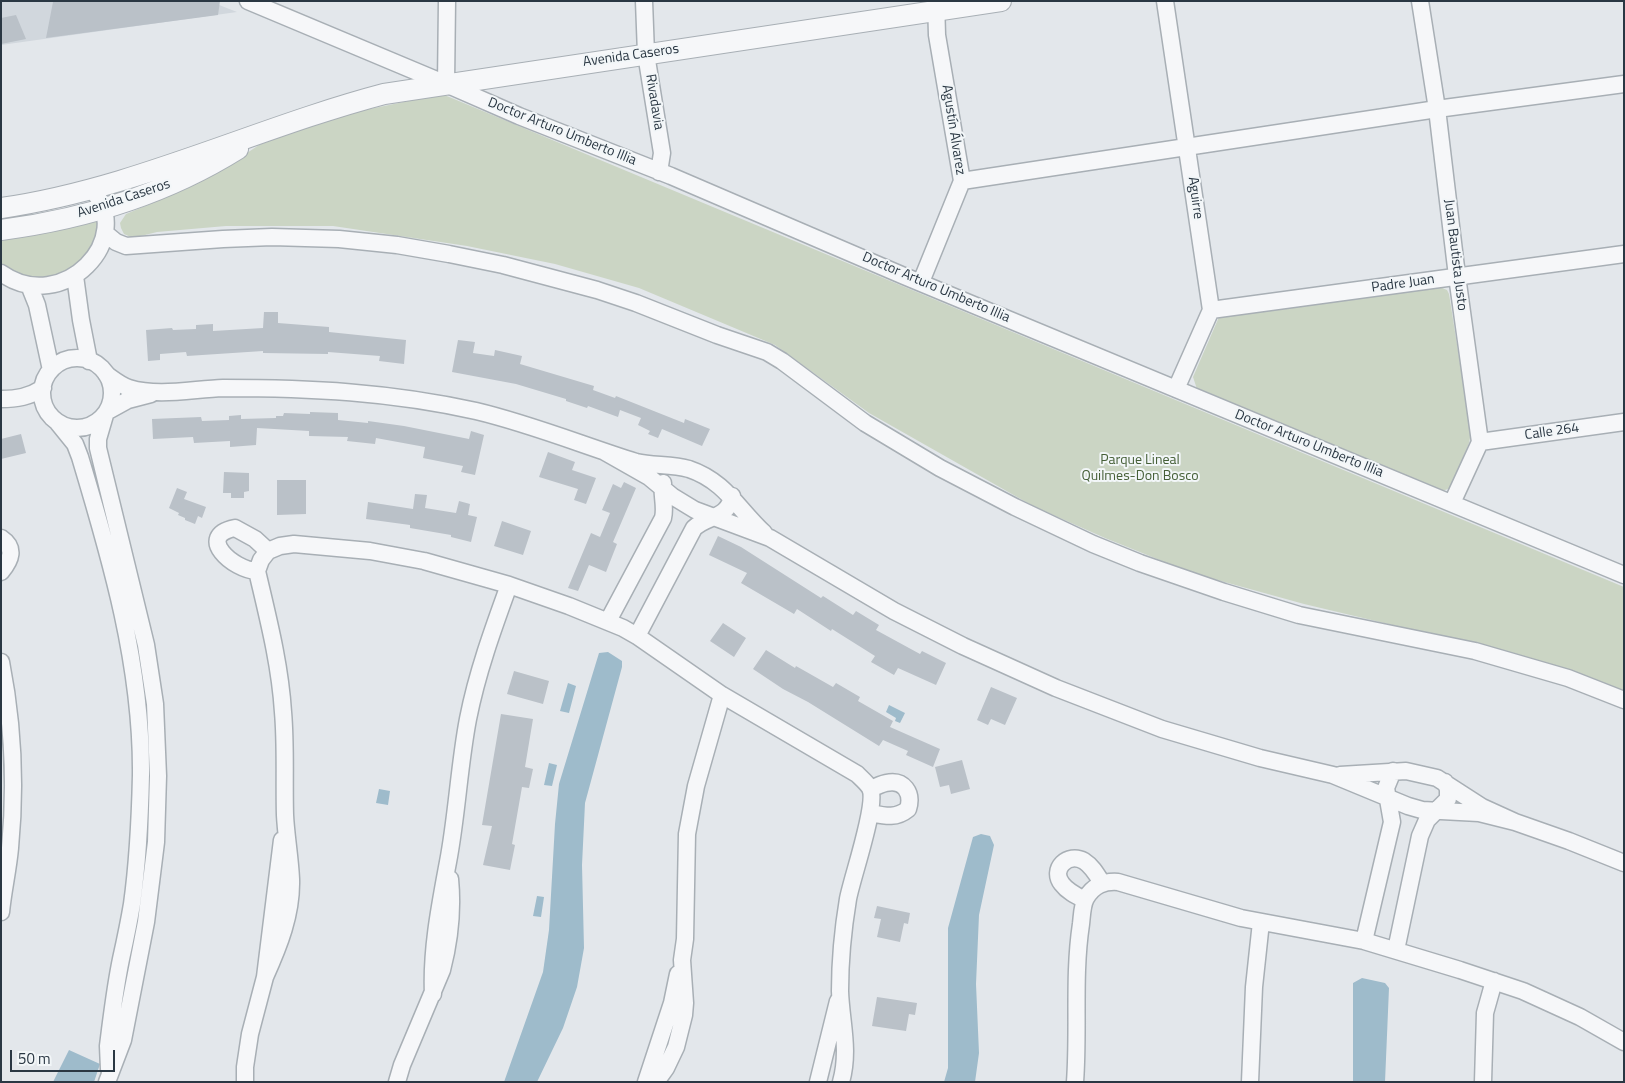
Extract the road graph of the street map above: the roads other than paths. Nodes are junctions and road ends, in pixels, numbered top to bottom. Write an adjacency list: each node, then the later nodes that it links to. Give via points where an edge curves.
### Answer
1 (248, 1): 7 (street, Doctor Arturo Umberto Illia)
2 (447, 1): 10 (street)
3 (644, 1): 9 (street, Rivadavia)
4 (1001, 1): 8 (street, Avenida Caseros)
5 (1165, 1): 14 (street, Aguirre)
6 (1420, 1): 12 (street, Juan Bautista Justo)
7 (269, 6): 10 (street, Doctor Arturo Umberto Illia)
8 (936, 6): 9 (street, Avenida Caseros); 16 (street, Agustín Álvarez, via 937,35)
9 (646, 54): 10 (street, Avenida Caseros); 15 (street, Rivadavia, via 662,153)
10 (446, 84): 13 (street, Avenida Caseros, via 384,94); 15 (street, Doctor Arturo Umberto Illia)
11 (1624, 84): 12 (street)
12 (1437, 110): 14 (street); 28 (street, Juan Bautista Justo)
13 (266, 132): 17 (street, Avenida Caseros); 18 (street, Avenida Caseros, via 211,166)
14 (1187, 147): 16 (street); 31 (street, Aguirre)
15 (659, 172): 29 (street, Doctor Arturo Umberto Illia)
16 (962, 181): 29 (street, Agustín Álvarez)
17 (90, 189): 19 (street, Avenida Caseros); 20 (street)
18 (141, 197): 20 (street, Avenida Caseros); 22 (street, via 121,210)
19 (1, 208)
20 (103, 208): 21 (street, Avenida Caseros); 22 (street)
21 (1, 230)
22 (105, 231): 23 (street, via 116,242 126,246); 25 (street)
23 (144, 245): 25 (street, via 118,250); 60 (street, via 232,238 339,239 397,245 503,264 597,290 766,352 865,423 940,468 1093,544 1140,563 1299,615 1475,651 1568,678)
24 (1624, 254): 28 (street, Padre Juan)
25 (91, 261): 27 (street)
26 (1, 273): 30 (street)
27 (74, 276): 30 (street, via 50,286); 32 (street)
28 (1457, 276): 31 (street, Padre Juan); 42 (street, Juan Bautista Justo)
29 (921, 282): 36 (street, Doctor Arturo Umberto Illia)
30 (29, 285): 33 (street, via 38,305)
31 (1211, 310): 36 (street)
32 (89, 361): 33 (street, via 69,360); 34 (street)
33 (51, 370): 35 (street)
34 (106, 374): 37 (street, via 127,387); 39 (street, via 112,392)
35 (43, 388): 38 (street, via 27,397); 40 (street, via 45,407)
36 (1176, 389): 47 (street, Doctor Arturo Umberto Illia)
37 (160, 392): 39 (street, via 128,400); 43 (street, via 286,388 409,398 517,422)
38 (9, 399): 40 (street, via 29,402)
39 (106, 413): 40 (street, via 88,427 68,427); 78 (street, via 98,448 146,645 155,704 156,842)
40 (54, 419): 76 (street, via 75,444 93,500 124,615 136,692 140,811 132,904)
41 (1624, 422): 42 (street, Calle 264)
42 (1480, 442): 47 (street)
43 (605, 452): 44 (street, via 645,464); 45 (street)
44 (676, 466): 45 (street, via 667,473); 46 (street, via 705,476)
45 (662, 488): 48 (street, via 683,504); 56 (street, via 664,518)
46 (732, 496): 48 (street, via 727,510); 50 (street)
47 (1452, 503): 54 (street, Doctor Arturo Umberto Illia)
48 (714, 518): 50 (street); 57 (street, via 694,528)
49 (1, 538): 53 (street, via 8,543 10,560)
50 (770, 538): 62 (street, via 894,611 1056,688 1216,746)
51 (268, 551): 52 (street); 52 (street, via 235,528 227,530 218,539 220,551 227,558); 55 (street, via 294,544 370,551 424,561)
52 (257, 571): 83 (street, via 279,672 290,895 284,931 265,977 250,1034)
53 (1, 572)
54 (1624, 575)
55 (509, 585): 56 (street); 84 (street, via 473,695 466,730 448,862 452,897 446,956)
56 (608, 621): 57 (street)
57 (637, 636): 59 (street)
58 (1, 662): 72 (street, via 11,729 12,779 10,850)
59 (722, 695): 64 (street, via 857,774); 77 (street, via 689,818)
60 (1624, 700)
61 (1393, 771): 62 (street); 63 (street, via 1414,772); 65 (street, via 1386,788)
62 (1333, 775): 65 (street)
63 (1445, 782): 66 (street, via 1449,795); 68 (street, via 1482,807)
64 (870, 789): 67 (street); 67 (street, via 894,783 903,786 910,795 908,809 898,815)
65 (1388, 798): 66 (street, via 1422,810); 74 (street, via 1392,822)
66 (1438, 810): 68 (street, via 1479,813); 75 (street, via 1427,820 1420,836)
67 (871, 813): 80 (street, via 845,919)
68 (1515, 822): 69 (street)
69 (1624, 863)
70 (1102, 883): 71 (street); 71 (street, via 1082,860 1076,858 1062,862 1058,873 1062,885); 73 (street, via 1118,882)
71 (1085, 900): 89 (street, via 1077,964)
72 (2, 906)
73 (1261, 922): 74 (street); 90 (street, via 1254,987)
74 (1364, 942): 75 (street)
75 (1396, 950): 79 (street)
76 (121, 959): 78 (street); 82 (street, via 108,1046)
77 (682, 960): 85 (street, via 672,1003); 86 (street, via 685,1003 682,1026 666,1068)
78 (138, 963): 82 (street, via 123,1040)
79 (1494, 981): 81 (street, via 1580,1017); 91 (street, via 1485,1013)
80 (840, 992): 87 (street); 88 (street, via 845,1059)
81 (1624, 1042)
82 (108, 1078)
83 (245, 1082)
84 (397, 1082)
85 (646, 1082)
86 (656, 1082)
87 (818, 1082)
88 (841, 1082)
89 (1075, 1082)
90 (1250, 1082)
91 (1483, 1082)

